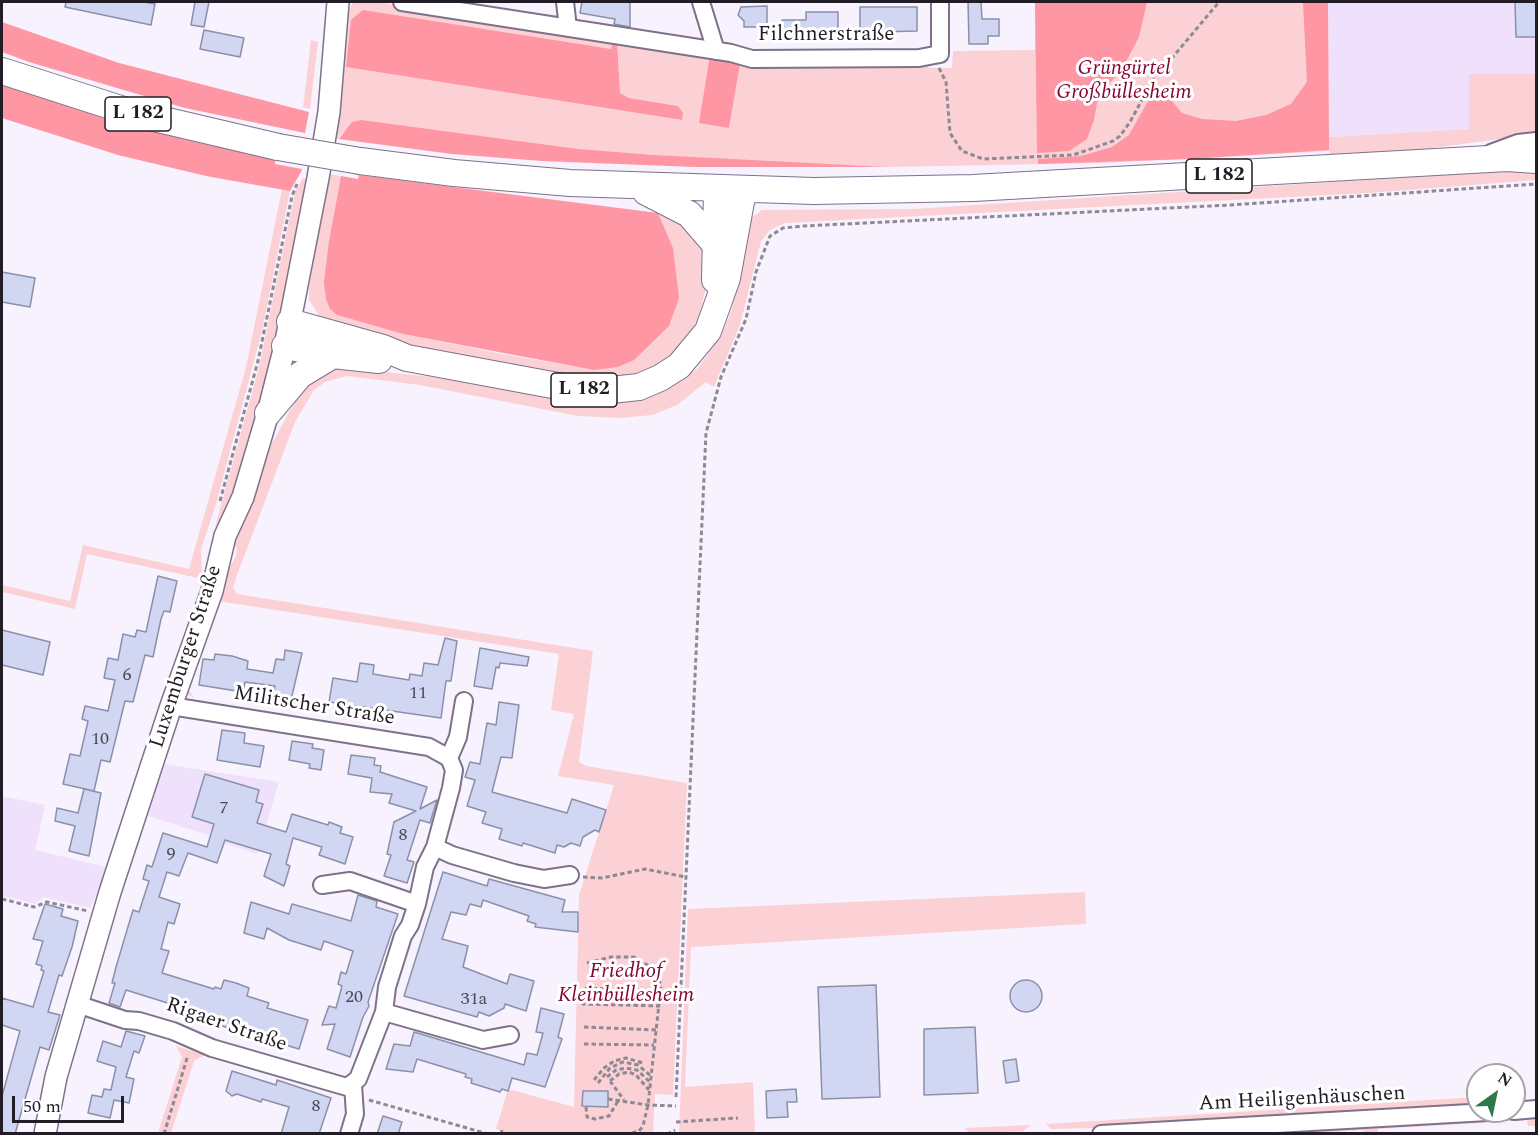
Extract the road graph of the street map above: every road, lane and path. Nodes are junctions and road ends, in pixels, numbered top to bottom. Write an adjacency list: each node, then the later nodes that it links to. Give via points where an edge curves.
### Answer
1 (338, 2): 14 (street, Luxemburger Straße, via 330,102)
2 (402, 2): 7 (street, Filchnerstraße)
3 (565, 2): 7 (street)
4 (701, 2): 8 (street)
5 (940, 2): 9 (street)
6 (1219, 2): 9 (path, via 1151,83 1120,136 1073,155 982,159 962,151 950,133 946,82)
7 (568, 28): 8 (street, Filchnerstraße)
8 (716, 51): 9 (street, Filchnerstraße, via 752,59)
9 (935, 55)
10 (2, 71): 16 (main road, L 182, bridge, via 133,113 278,147 499,177)
11 (1536, 141): 12 (street, via 1518,143)
12 (1474, 160): 13 (main road, L 182); 18 (main road, L 182, via 985,188)
13 (1536, 160)
14 (310, 178): 21 (street, Luxemburger Straße); 26 (path, via 292,196 258,361)
15 (1536, 184): 32 (path, via 1230,205 804,226 774,232 761,254 746,319 721,377 706,433)
16 (635, 187): 17 (main road, L 182); 19 (main road, L 182, via 689,214)
17 (717, 190): 18 (main road, L 182); 19 (main road, L 182)
18 (743, 191): 20 (main road, L 182, via 727,278)
19 (715, 244): 20 (main road, L 182)
20 (719, 299): 24 (main road, L 182, via 708,331 689,357 660,378 626,390 563,387)
21 (290, 322): 22 (street, Luxemburger Straße); 24 (main road, L 182)
22 (285, 346): 23 (main road, L 182); 25 (street, Luxemburger Straße)
23 (333, 355): 24 (main road, L 182); 25 (main road, via 300,375)
24 (407, 358)
25 (268, 413): 28 (street, Luxemburger Straße)
26 (217, 510)
27 (464, 701): 29 (street, via 458,737)
28 (171, 706): 29 (street, Militscher Straße, via 429,747); 40 (street, Luxemburger Straße)
29 (449, 758): 30 (street, via 454,776)
30 (435, 847): 31 (street, via 514,873 544,879); 35 (street, via 421,879)
31 (570, 875): 32 (path, via 602,878 645,869)
32 (686, 877): 57 (path)
33 (322, 885): 35 (street, via 350,881)
34 (2, 899): 36 (path, via 34,907 47,902)
35 (417, 904): 43 (street, via 387,987)
36 (88, 910)
37 (586, 963): 39 (path, via 621,956 639,958 654,969)
38 (585, 988): 39 (path)
39 (662, 992): 42 (path)
40 (77, 1004): 47 (street, Rigaer Straße); 68 (street, Luxemburger Straße)
41 (601, 1004): 41 (path, via 583,1004 583,997 601,997); 42 (path)
42 (660, 1006): 45 (path)
43 (384, 1012): 46 (street, via 483,1040); 53 (street)
44 (584, 1027): 45 (path)
45 (656, 1030): 49 (path)
46 (510, 1035)
47 (193, 1040): 53 (street, Rigaer Straße, via 335,1086); 69 (path)
48 (584, 1044): 49 (path)
49 (654, 1045): 51 (path)
50 (604, 1074): 51 (path, via 622,1062 640,1062); 52 (path); 54 (path); 55 (path, via 633,1068)
51 (651, 1076): 55 (path)
52 (610, 1081): 56 (path, via 629,1072); 60 (path)
53 (356, 1082): 70 (street, via 355,1114); 71 (path, via 366,1099)
54 (596, 1082)
55 (650, 1082): 56 (path)
56 (650, 1090): 61 (path)
57 (676, 1097)
58 (608, 1099): 59 (path)
59 (618, 1101): 60 (path); 63 (path, via 609,1116 595,1119 587,1117)
60 (625, 1102): 61 (path)
61 (648, 1105): 62 (path); 72 (path, via 643,1126)
62 (676, 1106)
63 (586, 1107)
64 (1466, 1113): 74 (street, Am Heiligenhäuschen)
65 (738, 1118): 66 (path)
66 (676, 1122)
67 (675, 1130): 73 (path)
68 (45, 1134)
69 (164, 1134)
70 (349, 1134)
71 (488, 1134)
72 (628, 1134)
73 (667, 1134)
74 (1101, 1134)

